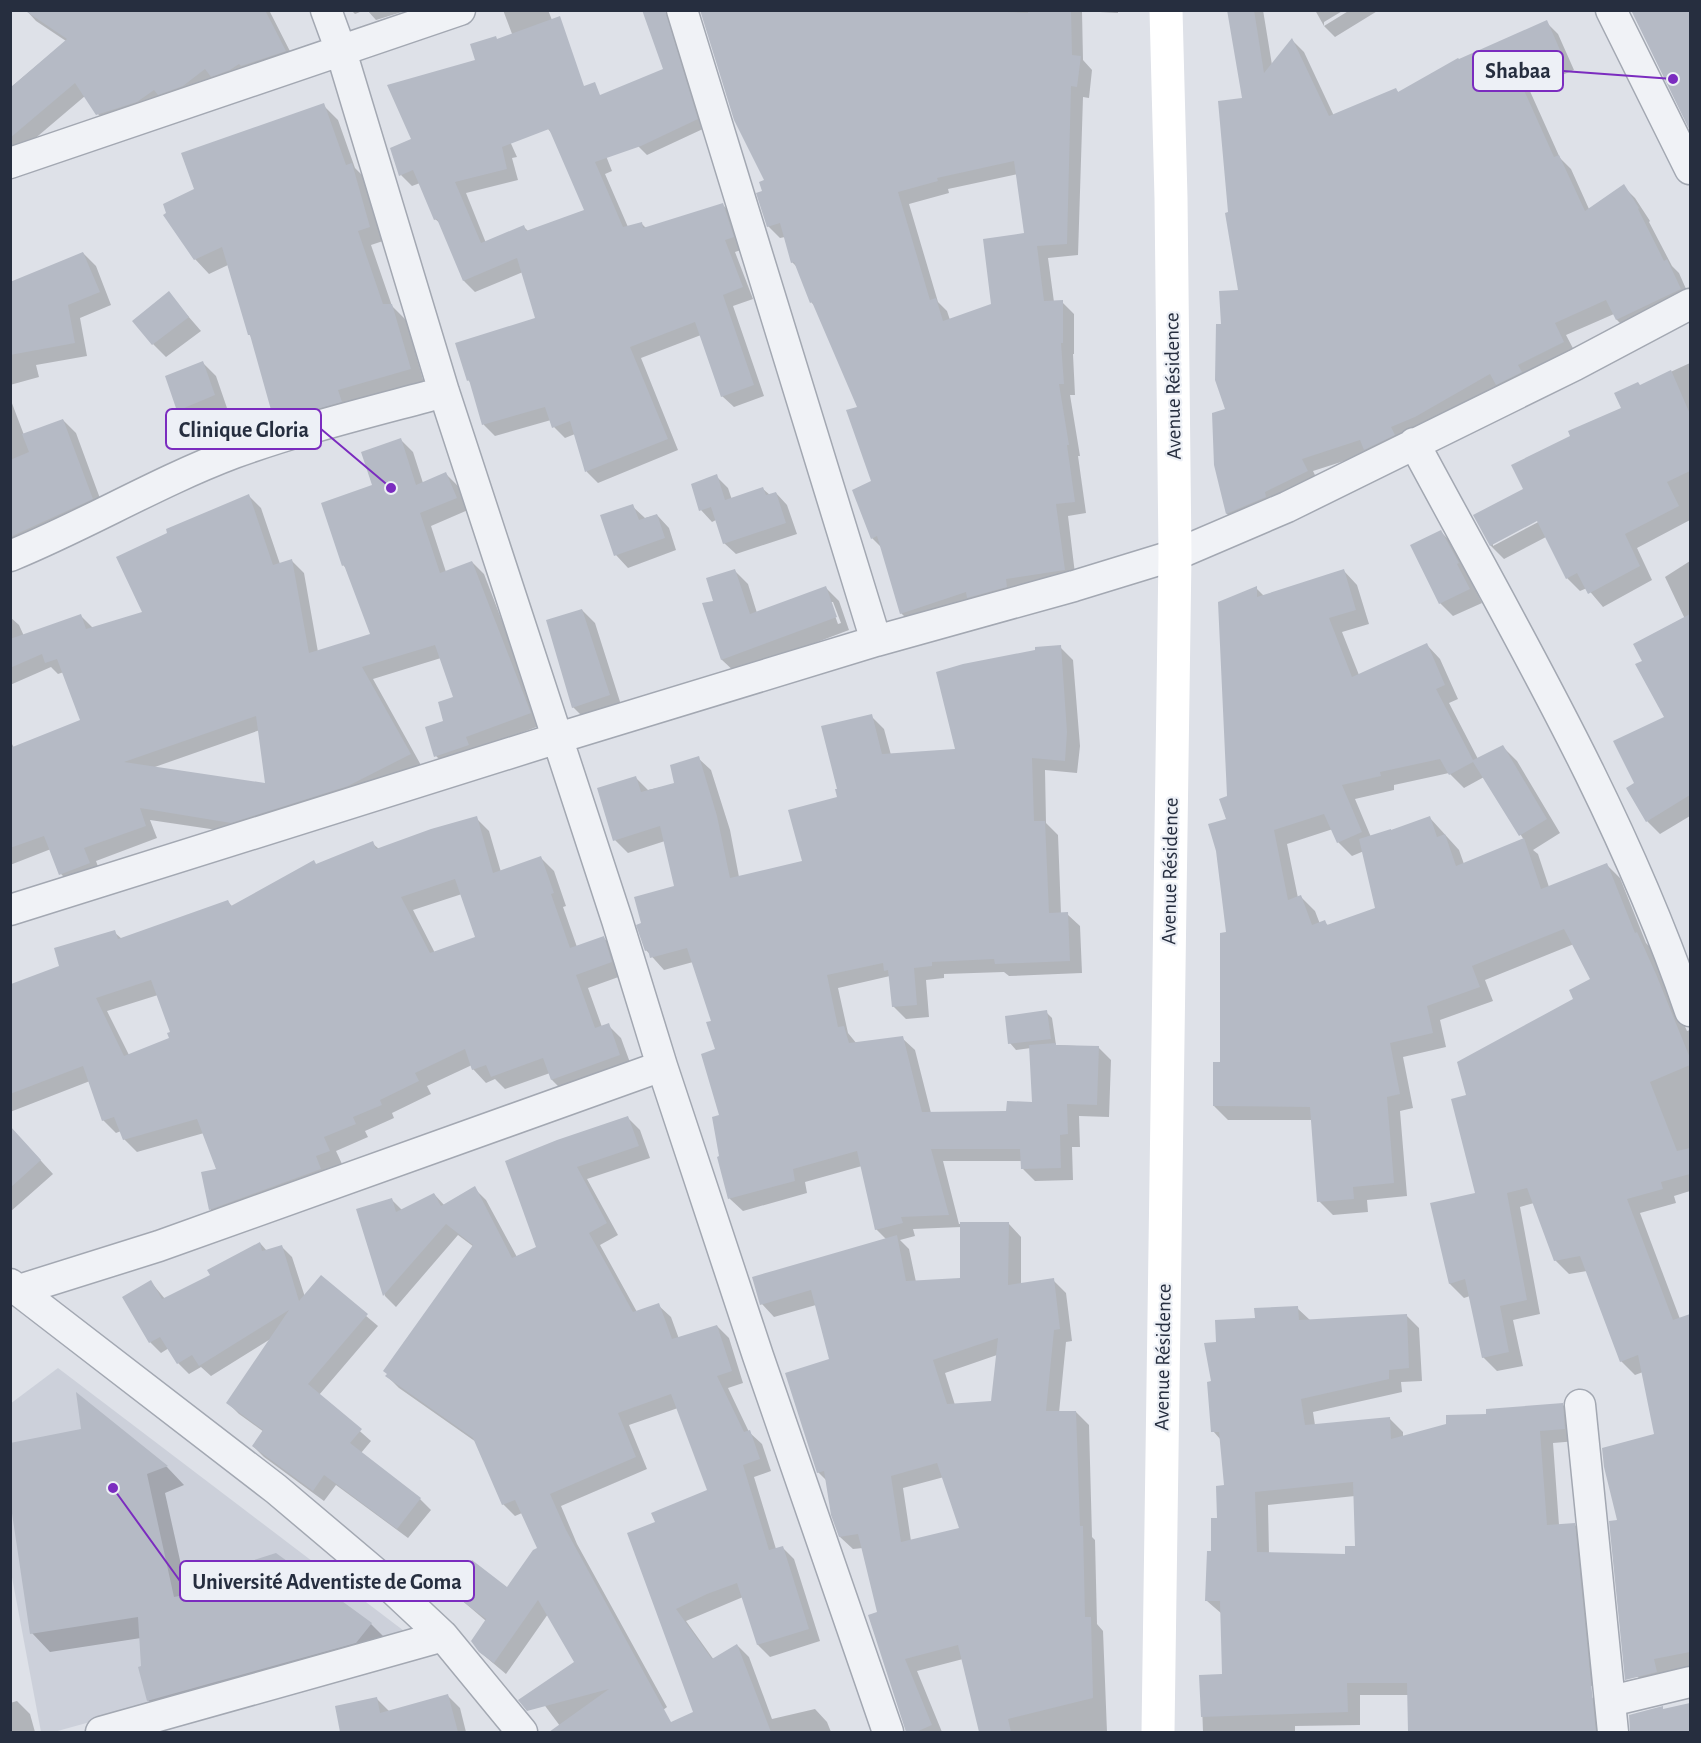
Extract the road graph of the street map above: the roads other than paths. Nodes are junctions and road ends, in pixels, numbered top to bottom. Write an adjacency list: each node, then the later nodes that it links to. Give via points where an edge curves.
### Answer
1 (326, 10): 6 (street)
2 (460, 10): 6 (street)
3 (682, 10): 14 (street)
4 (1166, 10): 12 (main road, Avenue Résidence)
5 (1611, 10): 8 (street)
6 (341, 51): 7 (street); 10 (street)
7 (10, 163)
8 (1690, 169)
9 (1690, 304): 11 (street)
10 (444, 392): 13 (street, via 306,429 233,454); 15 (street)
11 (1414, 443): 12 (street, via 1287,507); 17 (street, via 1573,740 1626,850)
12 (1175, 555): 14 (street); 27 (main road, Avenue Résidence)
13 (10, 556)
14 (876, 641): 15 (street)
15 (558, 738): 16 (street); 18 (street)
16 (10, 910)
17 (1690, 1011)
18 (662, 1066): 19 (street, via 159,1246); 26 (street)
19 (15, 1287): 21 (street, via 276,1489)
20 (1580, 1405): 23 (street)
21 (443, 1636): 24 (street); 25 (street)
22 (1690, 1682): 23 (street)
23 (1611, 1701): 28 (street)
24 (101, 1732)
25 (522, 1732)
26 (888, 1732)
27 (1158, 1732)
28 (1613, 1732)

